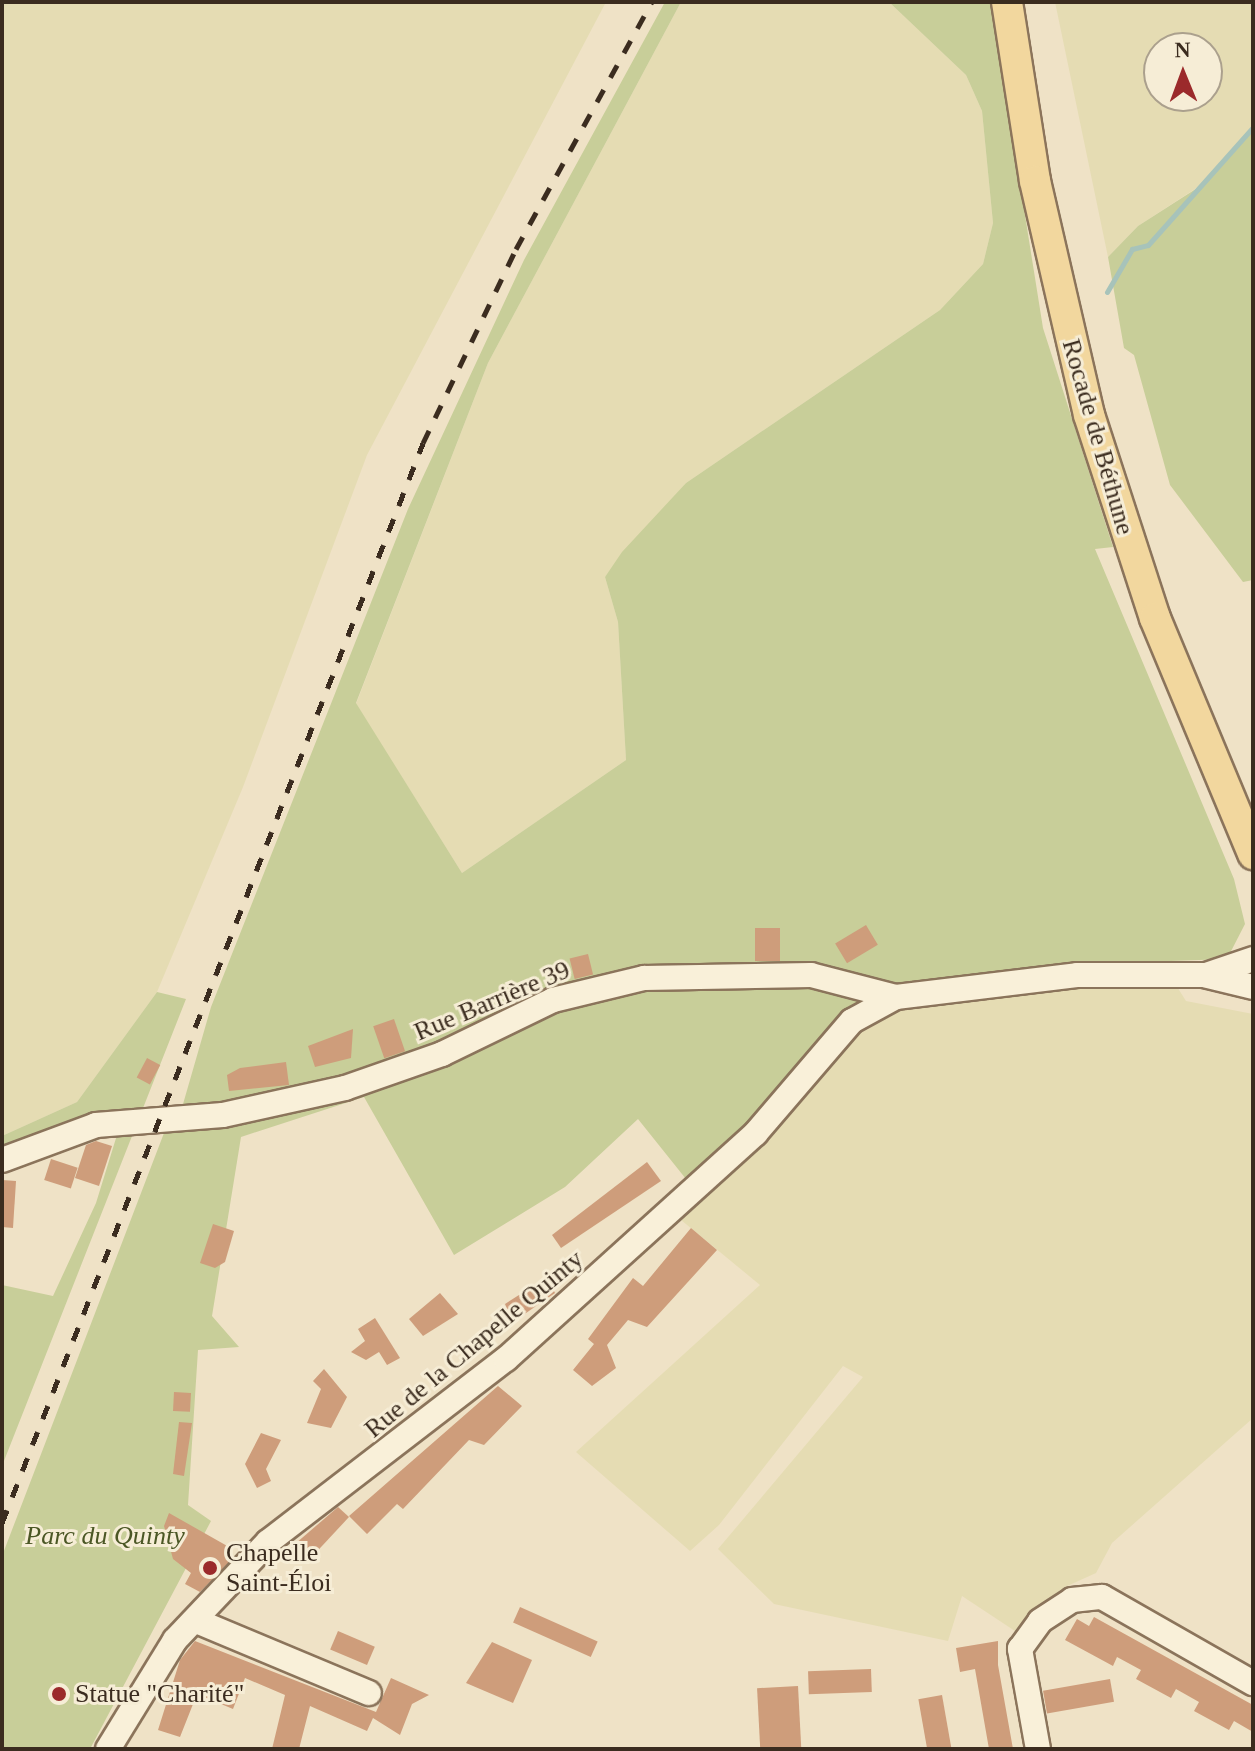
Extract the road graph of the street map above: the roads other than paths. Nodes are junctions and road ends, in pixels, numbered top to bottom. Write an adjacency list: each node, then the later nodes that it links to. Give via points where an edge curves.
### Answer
1 (1007, 2): 2 (main road, Rocade de Béthune, via 1035,181 1089,415 1155,618)
2 (1253, 854)
3 (1253, 959): 4 (street, Rue Barrière 39)
4 (1204, 975): 5 (street, Rue Barrière 39); 6 (street, Rue Barrière 39, via 1051,977)
5 (1253, 987)
6 (896, 997): 7 (street, Rue Barrière 39, via 811,975 622,982 553,1000 442,1054 345,1088 223,1115 96,1125); 8 (street, Rue de la Chapelle Quinty, via 852,1021 755,1134 506,1359 268,1542)
7 (2, 1160)
8 (199, 1622): 10 (street); 11 (street, Rue de la Chapelle Quinty, via 175,1640)
9 (1253, 1683): 12 (street, via 1102,1597 1059,1606 1020,1649)
10 (369, 1693)
11 (108, 1749)
12 (1038, 1749)

